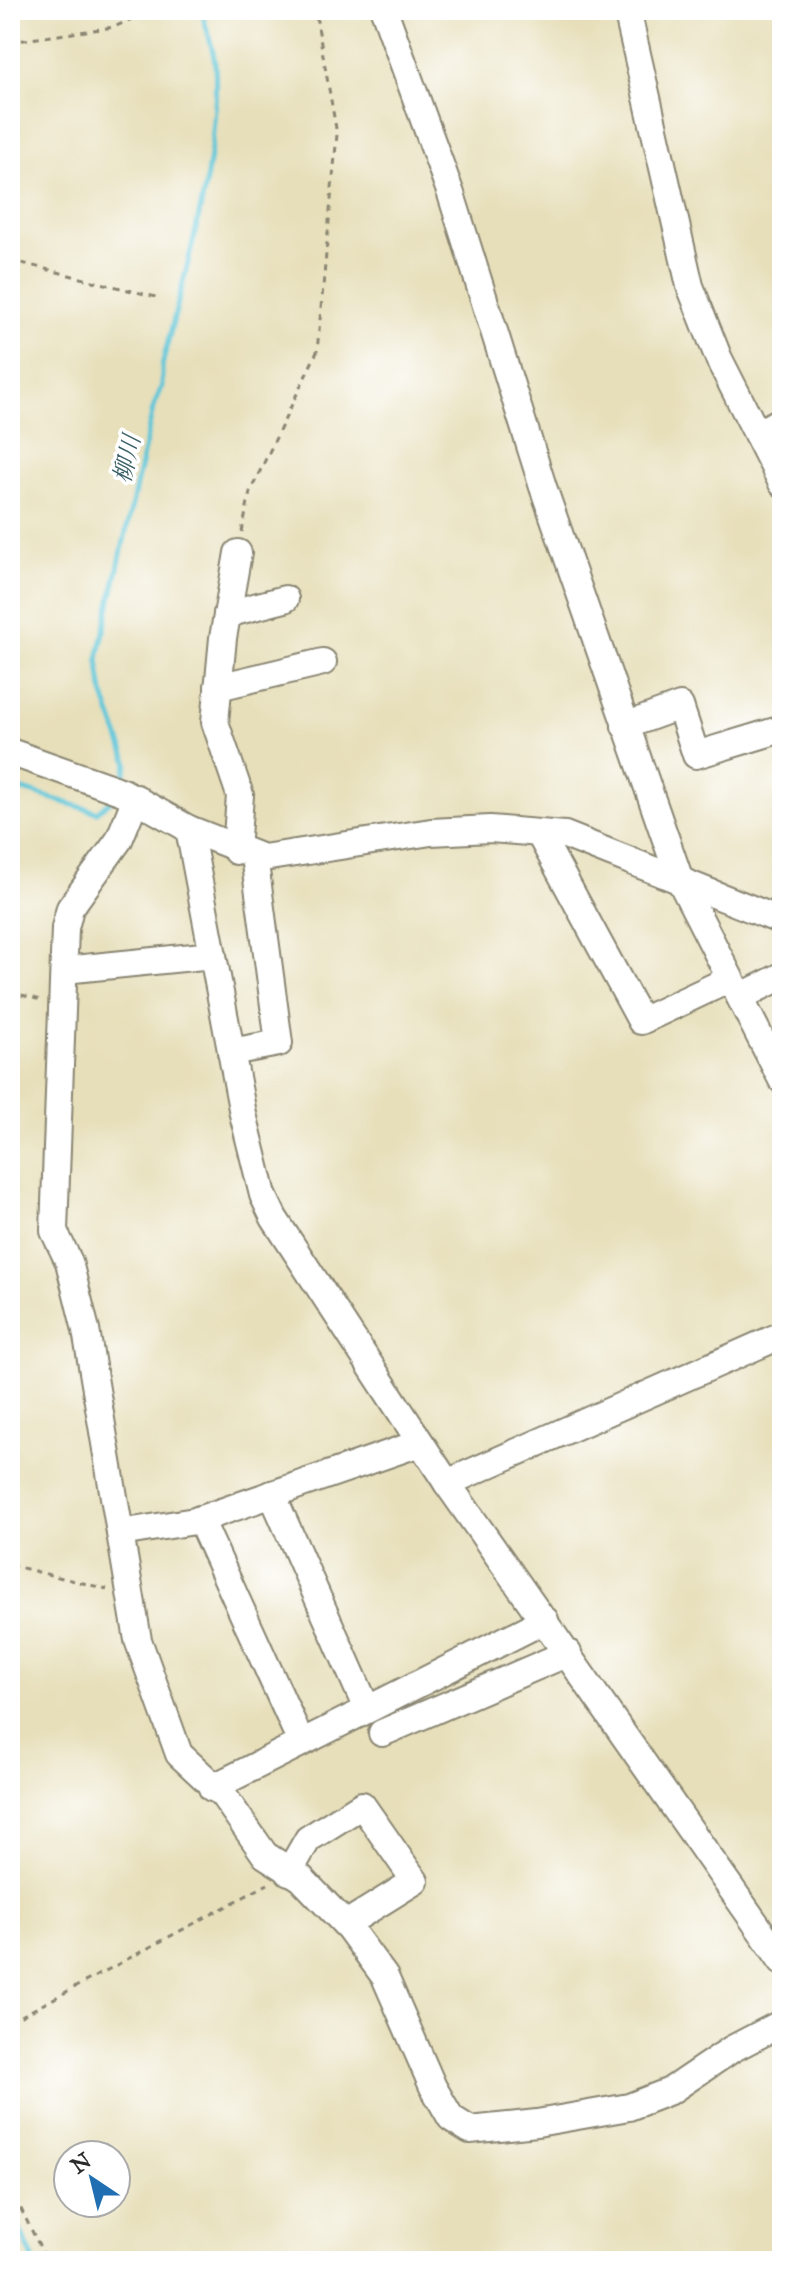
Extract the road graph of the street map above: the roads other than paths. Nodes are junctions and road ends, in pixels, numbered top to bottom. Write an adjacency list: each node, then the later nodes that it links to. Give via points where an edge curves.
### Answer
1 (384, 10): 11 (street, via 451,194)
2 (627, 10): 4 (street, via 690,286)
3 (782, 420): 4 (street)
4 (757, 434): 5 (street)
5 (782, 483)
6 (238, 553): 8 (street)
7 (285, 599): 8 (street)
8 (227, 614): 10 (street)
9 (323, 662): 10 (street)
10 (218, 687): 17 (street, via 215,722 240,795)
11 (625, 726): 12 (street, via 680,706 696,755); 18 (street)
12 (782, 729)
13 (10, 752): 14 (street)
14 (136, 798): 15 (street); 21 (street, via 119,840 70,908)
15 (189, 829): 17 (street); 20 (street)
16 (539, 833): 17 (street, via 431,832 263,858); 18 (street, via 565,835); 23 (street, via 641,1021)
17 (245, 853): 24 (street, via 279,1043)
18 (680, 880): 19 (street); 23 (street)
19 (782, 921)
20 (213, 955): 21 (street); 24 (street)
21 (64, 970): 31 (street, via 54,1231 69,1262 86,1330)
22 (782, 976): 23 (street)
23 (735, 988): 25 (street)
24 (231, 1052): 27 (street, via 263,1195 274,1218)
25 (782, 1079)
26 (782, 1335): 28 (street)
27 (420, 1443): 28 (street); 29 (street)
28 (447, 1483): 32 (street)
29 (272, 1494): 30 (street); 34 (street)
30 (200, 1519): 31 (street); 36 (street)
31 (120, 1533): 37 (street, via 138,1640 179,1754)
32 (545, 1620): 33 (street); 34 (street)
33 (568, 1653): 35 (street); 40 (street)
34 (367, 1709): 36 (street)
35 (382, 1733)
36 (301, 1742): 37 (street)
37 (212, 1788): 38 (street, via 223,1795 265,1855)
38 (289, 1872): 39 (street, via 324,1898); 39 (street, via 308,1839 362,1805 415,1881)
39 (346, 1924): 41 (street, via 385,1977 451,2118 470,2130 653,2100)
40 (782, 1961)
41 (782, 2023)

